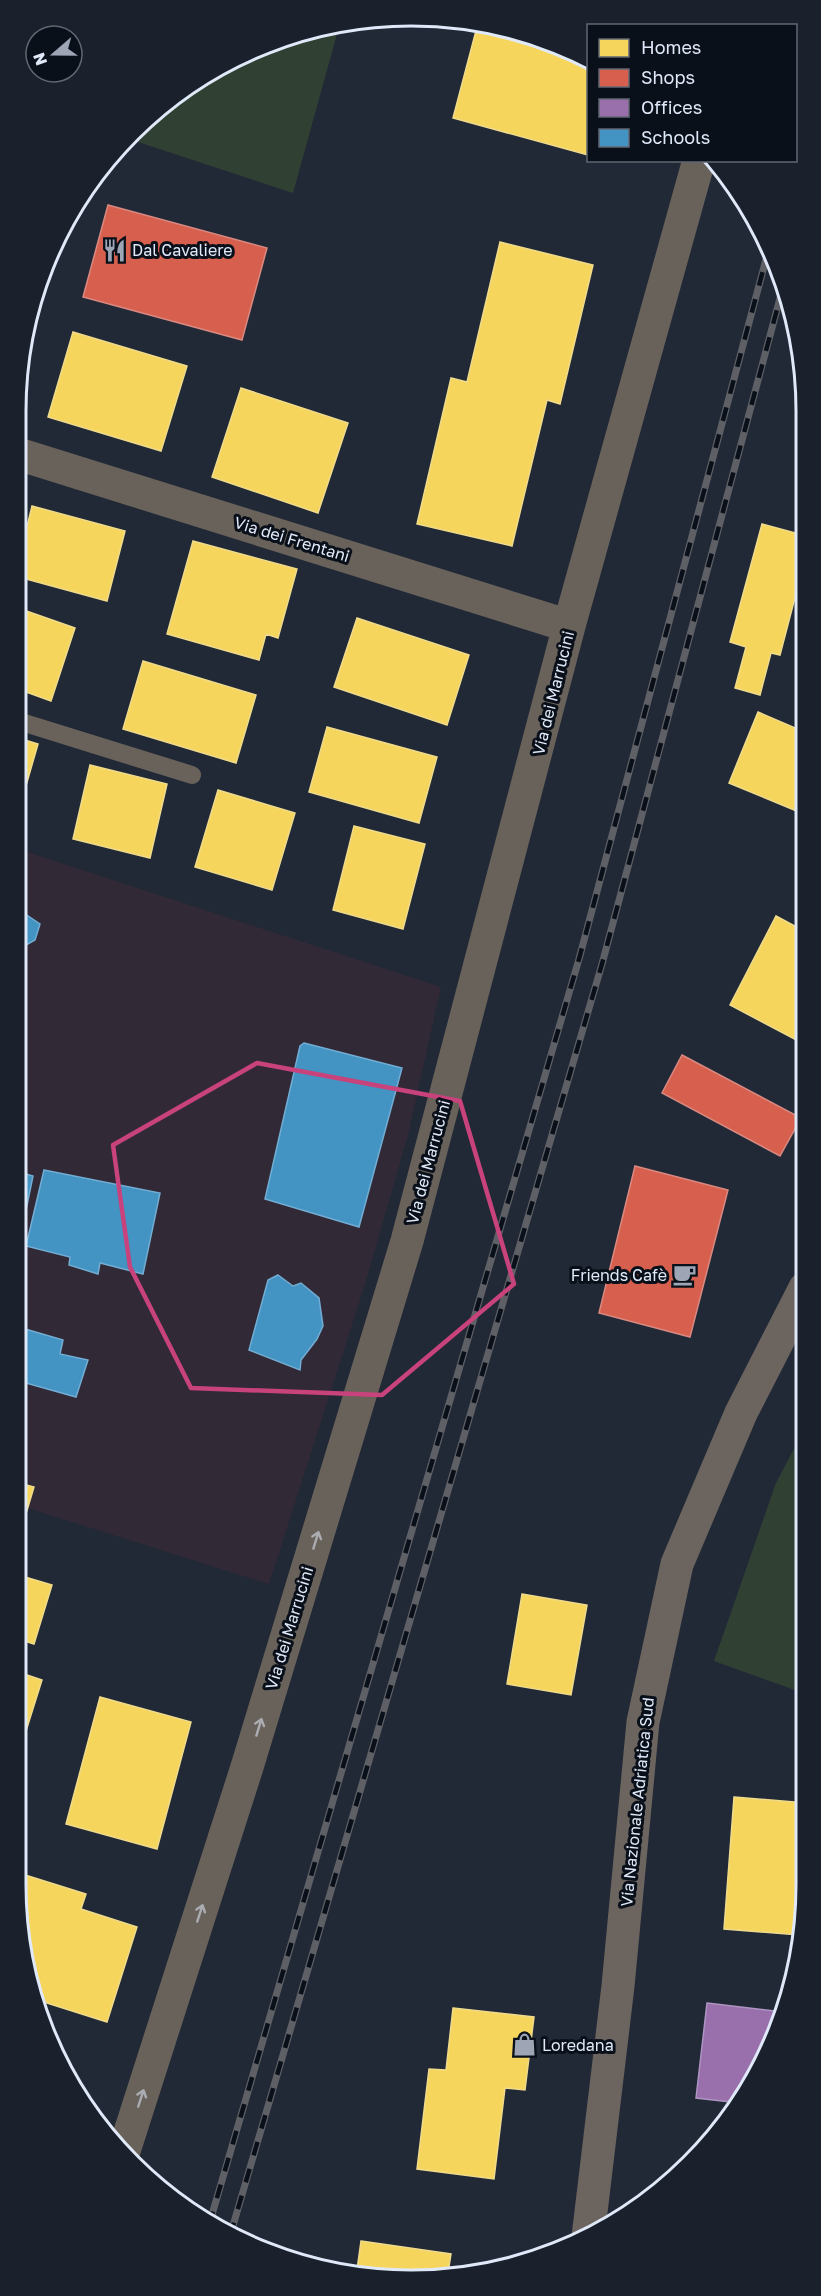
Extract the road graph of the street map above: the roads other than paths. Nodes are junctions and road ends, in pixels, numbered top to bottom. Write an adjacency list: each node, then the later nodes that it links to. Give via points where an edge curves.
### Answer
1 (698, 162): 3 (street, Via dei Marrucini)
2 (26, 456): 3 (street, Via dei Frentani)
3 (569, 626): 7 (street, Via dei Marrucini, one-way to 3, via 247,1767 407,1241)
4 (26, 723): 5 (lane)
5 (192, 776)
6 (796, 1306): 8 (main road, Via Nazionale Adriatica Sud, via 741,1413 676,1564 643,1722 618,1986)
7 (126, 2145)
8 (589, 2226)

